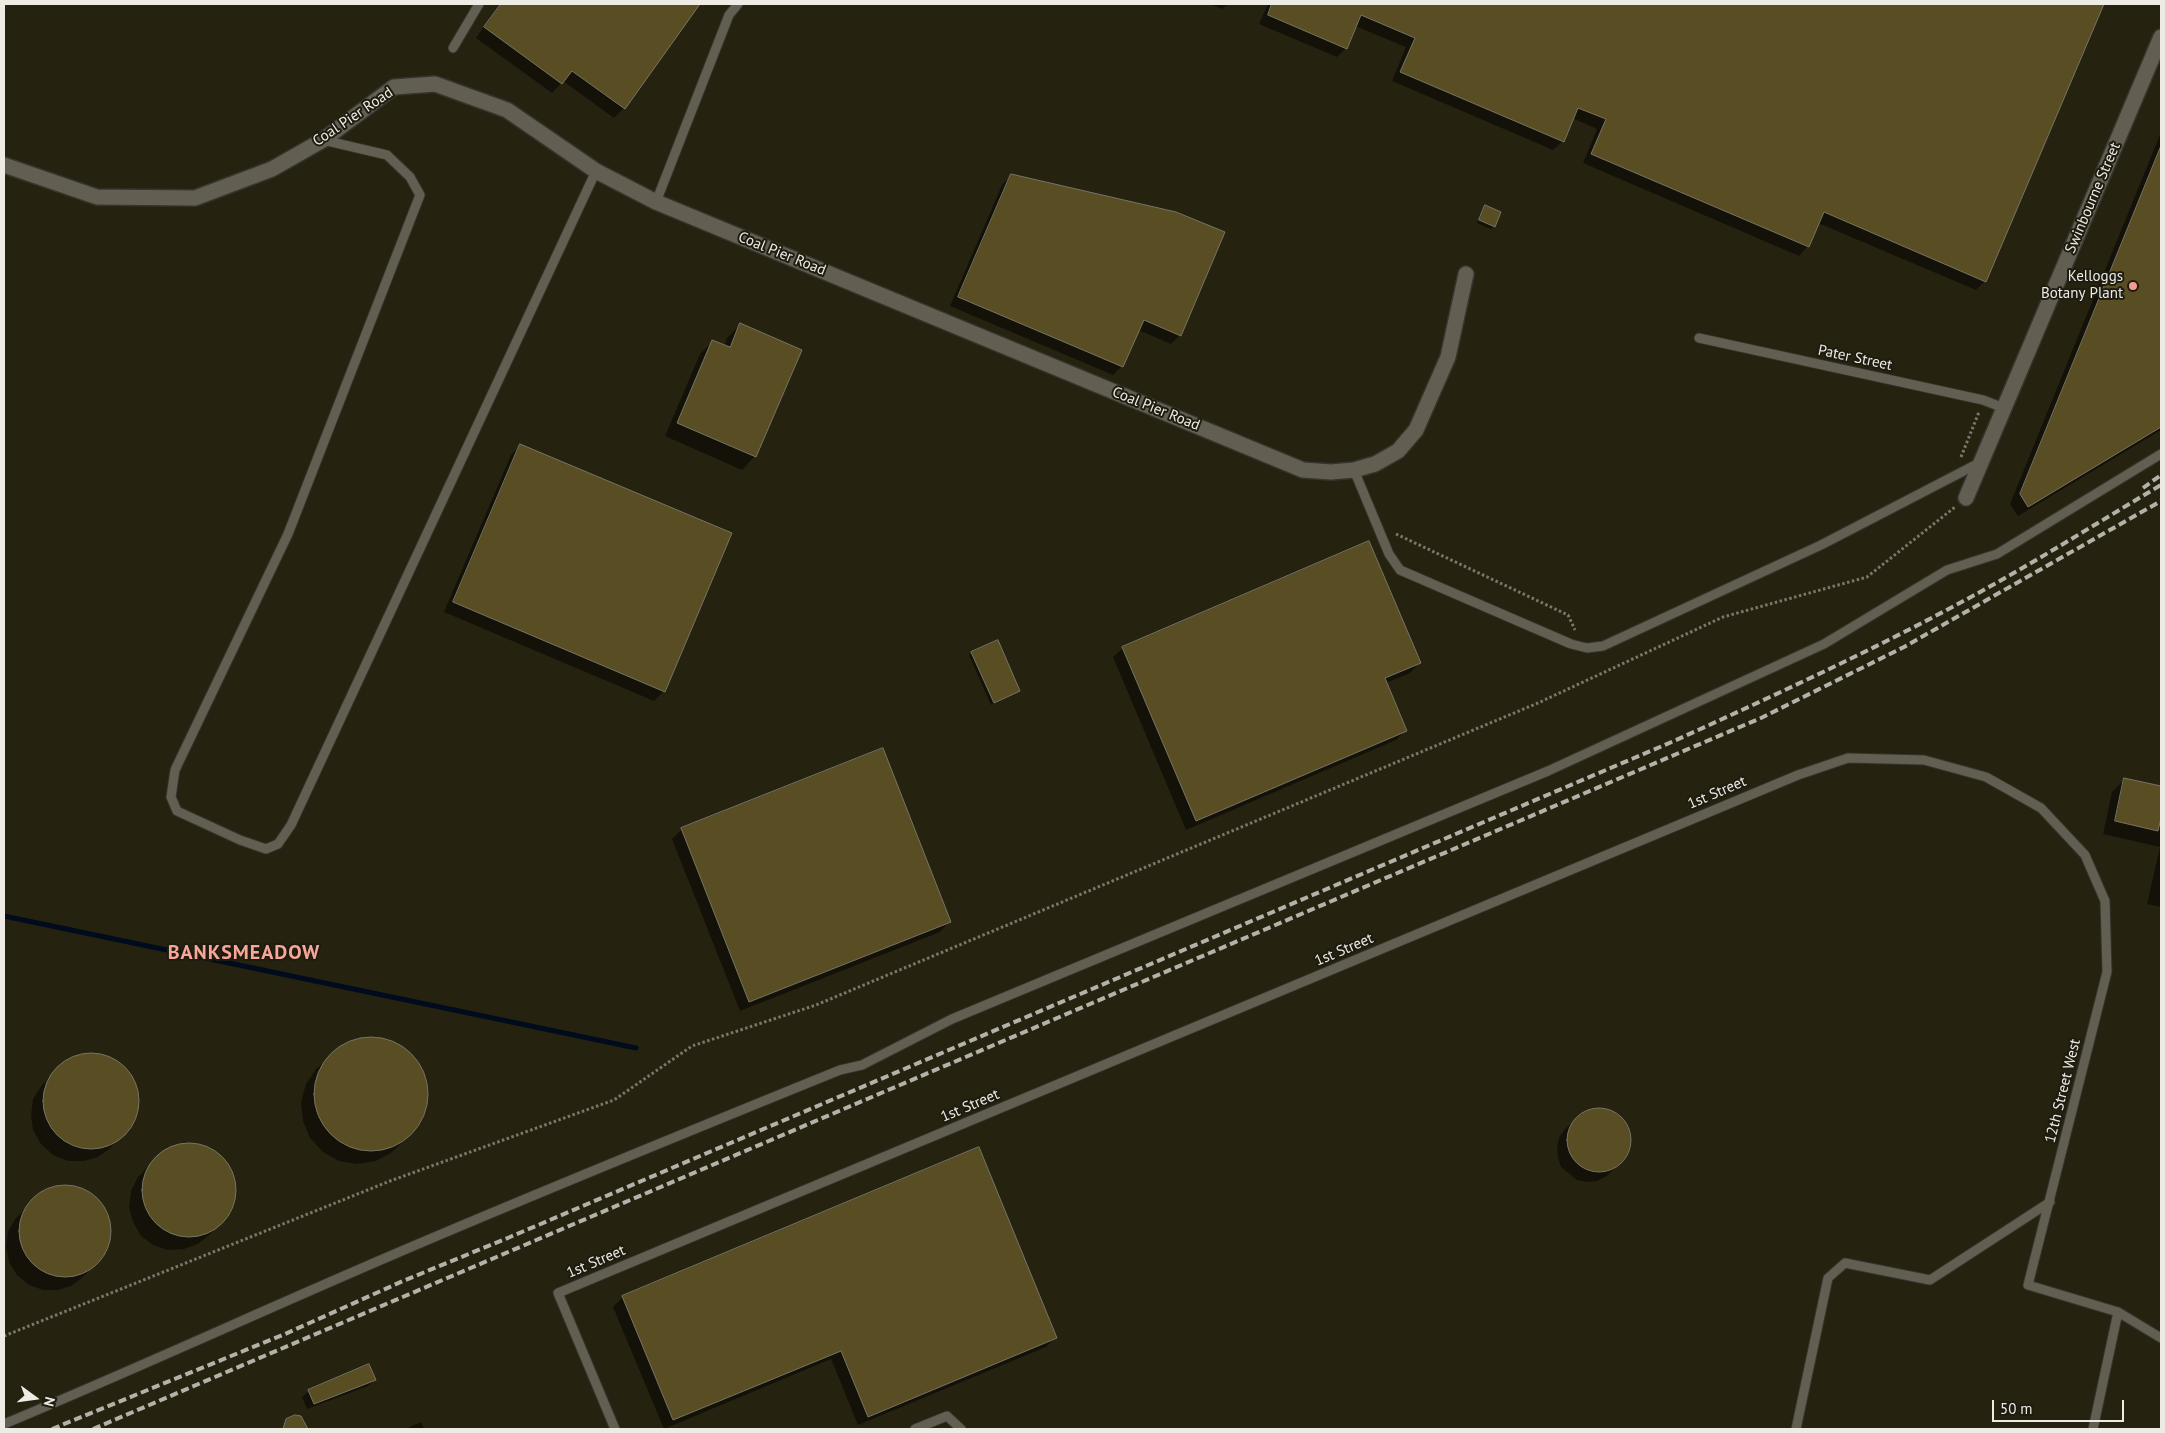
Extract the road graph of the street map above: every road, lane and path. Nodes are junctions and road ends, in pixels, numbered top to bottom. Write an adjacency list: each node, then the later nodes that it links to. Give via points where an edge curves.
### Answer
1 (479, 4): 4 (lane)
2 (738, 4): 8 (lane, via 729,15)
3 (2161, 37): 12 (street, Swinbourne Street)
4 (453, 48)
5 (323, 140): 6 (street, Coal Pier Road, via 272,169 195,198 96,197); 7 (street, Coal Pier Road, via 394,87 435,84 507,110); 7 (lane, via 387,155 410,177 420,195 288,534 175,770 171,797 177,811 266,849 278,844 291,826)
6 (4, 165)
7 (596, 171): 8 (street, Coal Pier Road)
8 (656, 202): 16 (street, Coal Pier Road, via 1303,470)
9 (1466, 274): 16 (street, Coal Pier Road, via 1448,357 1416,430 1398,451 1375,464)
10 (1699, 338): 11 (lane, Pater Street)
11 (1983, 400): 12 (lane, Pater Street); 14 (path, via 1962,456)
12 (2004, 408): 15 (street, Swinbourne Street)
13 (2161, 454): 25 (lane, via 1997,554 1947,570 1824,644 1548,771 961,1015 862,1065 840,1070 396,1253)
14 (1954, 460)
15 (1981, 462): 16 (lane, via 1822,545 1604,646 1587,648 1400,570 1389,554); 17 (street, Swinbourne Street)
16 (1354, 470)
17 (1966, 498): 23 (path, via 1867,577 1723,617 1538,703 816,1005 692,1046 614,1100 390,1180)
18 (1393, 527): 19 (path, via 1396,536 1568,614 1573,628)
19 (1582, 634)
20 (2105, 901): 21 (lane, 12th Street West, via 2107,972); 26 (lane, 1st Street, via 2085,855 2041,808 1986,777 1924,760 1848,758 1798,774 558,1293)
21 (2050, 1202): 22 (lane, 12th Street West, via 2028,1286); 29 (lane, via 1930,1280 1845,1263 1828,1278)
22 (2118, 1312): 24 (lane); 30 (lane)
23 (4, 1336)
24 (2161, 1338)
25 (4, 1424)
26 (615, 1429)
27 (915, 1429): 28 (lane, via 947,1416)
28 (961, 1429)
29 (1796, 1429)
30 (2092, 1429)

